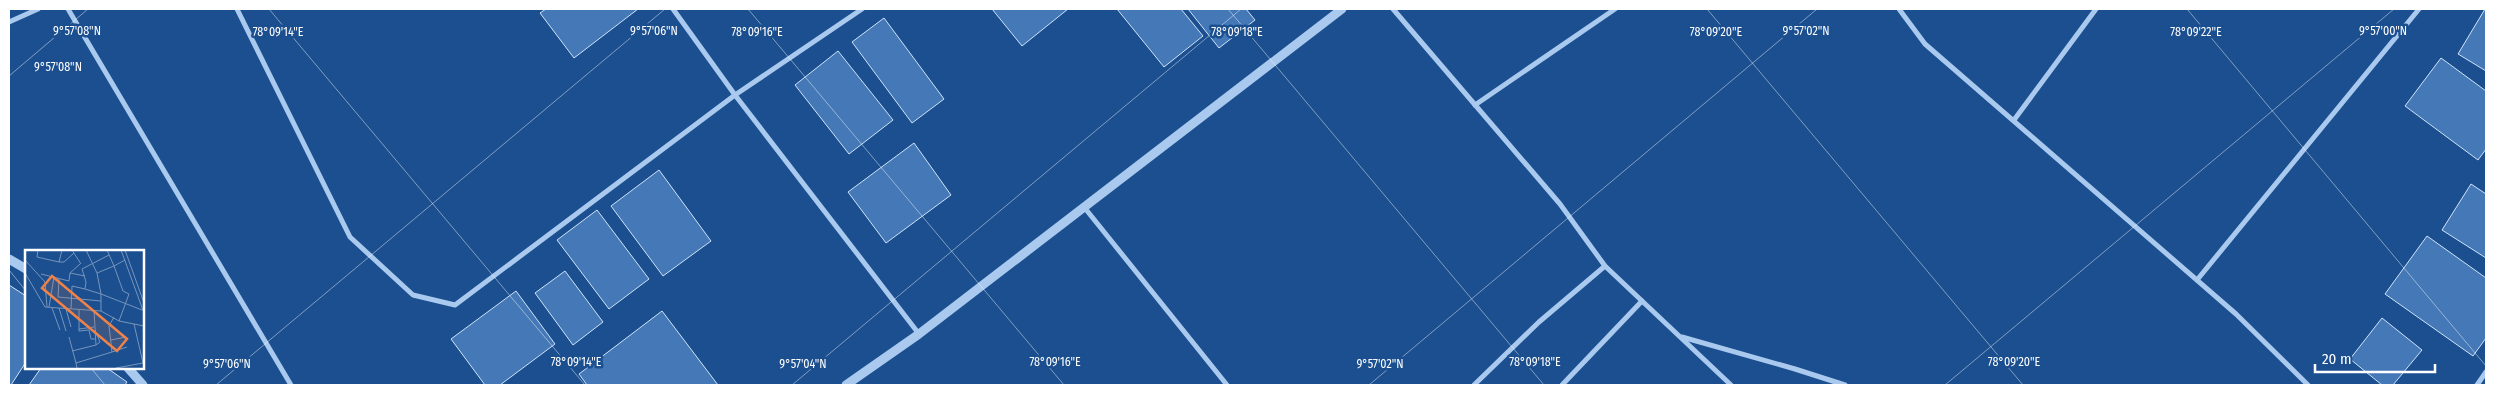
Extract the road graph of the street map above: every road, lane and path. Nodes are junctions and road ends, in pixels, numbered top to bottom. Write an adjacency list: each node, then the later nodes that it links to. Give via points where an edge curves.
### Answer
1 (38, 9): 12 (street)
2 (68, 9): 27 (street)
3 (237, 9): 13 (street, via 350,237 413,296 455,306)
4 (673, 9): 13 (street)
5 (862, 9): 13 (street)
6 (1342, 9): 16 (street)
7 (1393, 9): 14 (street)
8 (1615, 9): 14 (street)
9 (1899, 9): 15 (street, via 1925,44)
10 (2096, 9): 15 (street)
11 (2419, 9): 20 (street)
12 (9, 22)
13 (735, 96): 22 (street)
14 (1475, 105): 18 (street, via 1560,204)
15 (2014, 120): 20 (street)
16 (1084, 207): 22 (street); 29 (street)
17 (9, 259): 19 (street)
18 (1605, 266): 21 (street); 30 (street)
19 (25, 269)
20 (2197, 280): 34 (street)
21 (1642, 301): 23 (street); 31 (street)
22 (919, 334): 28 (street)
23 (1679, 336): 32 (street); 33 (street)
24 (129, 369): 26 (street)
25 (2486, 372): 35 (street)
26 (143, 385)
27 (291, 385)
28 (846, 385)
29 (1227, 385)
30 (1474, 385)
31 (1562, 385)
32 (1731, 385)
33 (1845, 385)
34 (2308, 385)
35 (2477, 385)

